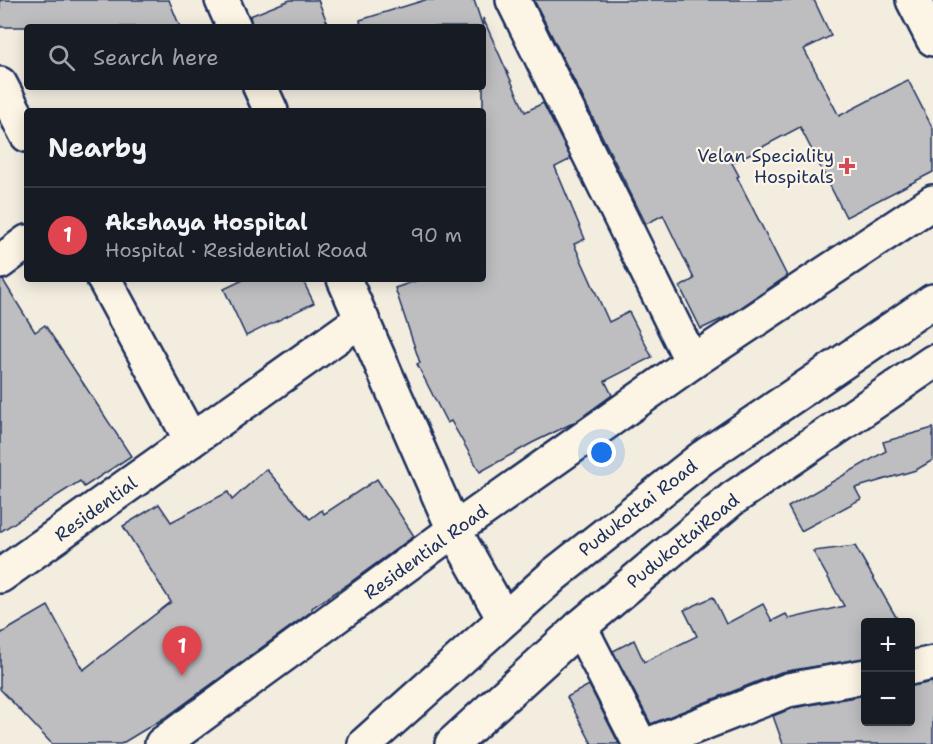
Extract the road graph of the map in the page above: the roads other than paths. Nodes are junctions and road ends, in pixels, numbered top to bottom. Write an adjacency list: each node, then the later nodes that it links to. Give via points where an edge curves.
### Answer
1 (222, 0): 4 (main road)
2 (513, 0): 17 (main road)
3 (913, 0): 5 (main road)
4 (233, 24)
5 (933, 39)
6 (0, 84): 9 (main road)
7 (261, 90): 8 (main road)
8 (270, 108)
9 (24, 129)
10 (933, 202): 17 (main road, Residential Road)
11 (24, 244): 12 (main road)
12 (0, 262)
13 (106, 282): 19 (main road)
14 (345, 282): 16 (main road)
15 (933, 301): 22 (main road, Pudukottai Road, via 702,458)
16 (362, 319): 19 (main road, Residential); 20 (main road)
17 (692, 362): 20 (main road, Residential Road)
18 (933, 362): 23 (main road, PudukottaiRoad, via 732,499)
19 (191, 440): 21 (main road, Residential)
20 (454, 530): 22 (main road); 28 (main road, Residential Road)
21 (0, 576)
22 (504, 619): 29 (main road, Pudukottai Road)
23 (580, 627): 27 (main road, PudukottaiRoad); 30 (main road)
24 (933, 663): 25 (main road)
25 (915, 667)
26 (861, 677): 31 (main road, via 788,690)
27 (467, 739)
28 (162, 744)
29 (365, 744)
30 (640, 744)
31 (650, 744)

